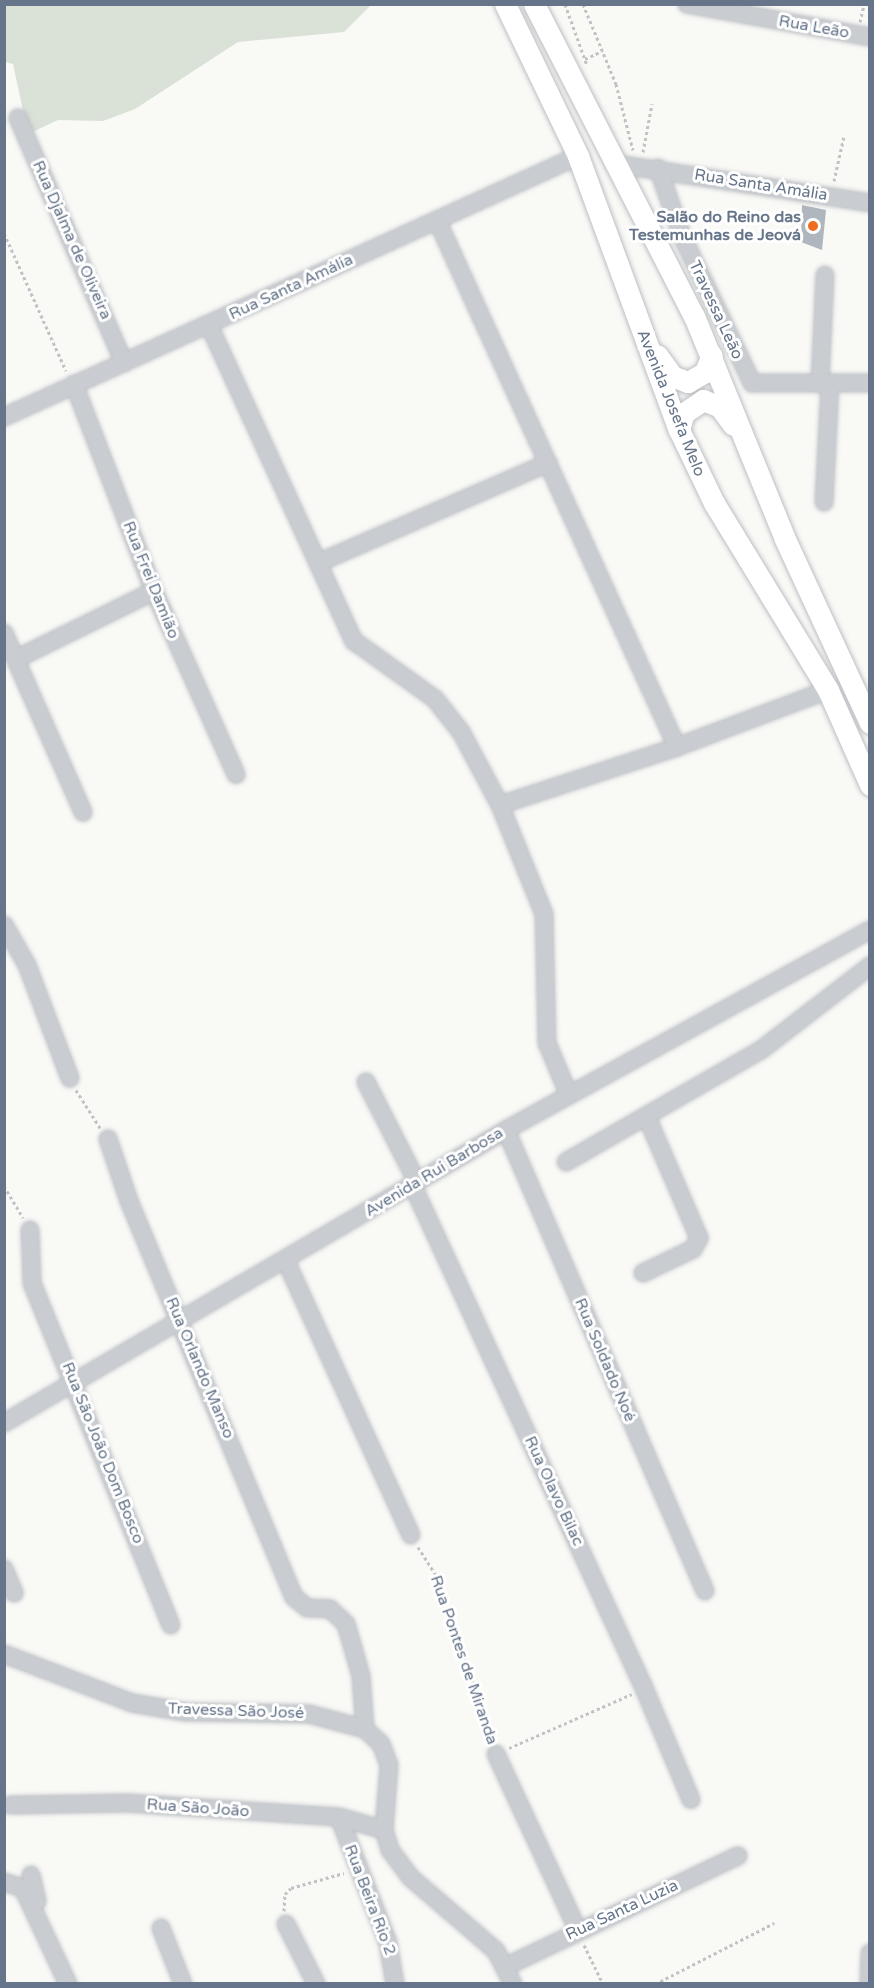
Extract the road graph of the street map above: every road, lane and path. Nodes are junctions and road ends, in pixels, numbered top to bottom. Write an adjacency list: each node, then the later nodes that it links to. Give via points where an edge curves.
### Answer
1 (505, 4): 11 (main road, Avenida Josefa Melo)
2 (534, 4): 12 (main road)
3 (583, 4): 6 (path)
4 (687, 4): 5 (street, Rua Leão)
5 (870, 37)
6 (602, 51): 7 (path); 12 (path)
7 (585, 59)
8 (652, 104): 12 (path)
9 (18, 118): 24 (street, Rua Djalma de Oliveira)
10 (844, 136): 14 (path)
11 (578, 156): 16 (street, Rua Santa Amália); 22 (main road, Avenida Josefa Melo)
12 (631, 165): 13 (street, Rua Santa Amália); 20 (main road)
13 (658, 168): 14 (street, Rua Santa Amália); 19 (street, Travessa Leão)
14 (831, 196): 15 (street, Rua Santa Amália)
15 (870, 203)
16 (437, 220): 21 (street, Rua Santa Amália); 31 (street)
17 (4, 233): 26 (path, via 56,355)
18 (825, 275): 27 (street)
19 (713, 307): 20 (street); 27 (street, Travessa Leão, via 752,383)
20 (694, 316): 23 (main road)
21 (209, 325): 24 (street, Rua Santa Amália); 33 (street)
22 (639, 327): 23 (main road, via 680,382 697,378); 29 (main road, Avenida Josefa Melo)
23 (712, 355): 30 (main road)
24 (124, 363): 26 (street, Rua Santa Amália)
25 (870, 383): 27 (street)
26 (74, 384): 28 (street, Rua Santa Amália); 34 (street, Rua Frei Damião)
27 (825, 384): 32 (street)
28 (4, 417)
29 (679, 430): 30 (main road, via 690,406 712,402 725,413); 37 (main road, Avenida Josefa Melo, via 714,503)
30 (751, 454): 38 (main road)
31 (548, 463): 33 (street); 39 (street)
32 (824, 502)
33 (318, 563): 42 (street, via 354,641 435,699 461,732)
34 (154, 591): 36 (street); 40 (street, Rua Frei Damião)
35 (4, 633): 36 (street)
36 (16, 659): 43 (street)
37 (828, 690): 39 (street); 41 (main road, Avenida Josefa Melo)
38 (870, 723)
39 (677, 747): 42 (street)
40 (236, 774)
41 (870, 785)
42 (500, 805): 49 (street, via 544,914 547,1043)
43 (84, 812)
44 (4, 925): 47 (street, via 27,965)
45 (870, 930): 49 (street, Avenida Rui Barbosa)
46 (870, 966): 50 (street, via 761,1050)
47 (69, 1078): 52 (path)
48 (366, 1083): 54 (street, Rua Olavo Bilac)
49 (569, 1095): 51 (street, Avenida Rui Barbosa)
50 (647, 1117): 53 (street); 58 (street, via 699,1238 693,1249)
51 (506, 1130): 54 (street, Avenida Rui Barbosa); 64 (street, Rua Soldado Noé)
52 (108, 1139): 59 (street, Rua Orlando Manso)
53 (566, 1162)
54 (415, 1183): 57 (street, Avenida Rui Barbosa); 68 (street, Rua Olavo Bilac)
55 (4, 1186): 56 (path)
56 (30, 1230): 60 (street, Rua São João Dom Bosco, via 32,1283)
57 (286, 1261): 59 (street, Avenida Rui Barbosa); 62 (street)
58 (643, 1273)
59 (181, 1322): 60 (street, Avenida Rui Barbosa); 69 (street, Rua Orlando Manso, via 294,1597 308,1608 330,1608 346,1624 361,1676)
60 (75, 1382): 61 (street, Avenida Rui Barbosa); 66 (street, Rua São João Dom Bosco)
61 (4, 1423)
62 (411, 1535): 70 (path, Rua Pontes de Miranda, via 441,1583)
63 (4, 1569): 65 (street)
64 (705, 1591)
65 (14, 1593)
66 (171, 1625)
67 (4, 1654): 69 (street, Travessa São José, via 132,1703 185,1712 309,1714)
68 (644, 1688): 70 (path); 71 (street, Rua Olavo Bilac)
69 (365, 1729): 74 (street, via 381,1744 389,1765)
70 (496, 1754): 82 (street, Rua Pontes de Miranda)
71 (691, 1800)
72 (10, 1805): 73 (street, Rua São João, via 127,1803)
73 (339, 1817): 74 (street, Rua São João); 76 (street, Rua Beira Rio 2)
74 (384, 1830): 85 (street, via 399,1866 479,1934)
75 (738, 1856): 82 (street, Rua Santa Luzia)
76 (359, 1870): 80 (path, via 291,1888 283,1901); 89 (street, Rua Beira Rio 2, via 388,1943)
77 (31, 1875): 83 (street)
78 (4, 1882): 83 (street, via 23,1888)
79 (774, 1923): 92 (path)
80 (286, 1924): 88 (street)
81 (161, 1928): 87 (street)
82 (578, 1931): 85 (street, Rua Santa Luzia); 91 (path)
83 (47, 1940): 86 (street)
84 (870, 1953): 93 (street)
85 (507, 1966): 90 (street)
86 (68, 1983)
87 (183, 1983)
88 (316, 1983)
89 (395, 1983)
90 (513, 1983)
91 (603, 1983)
92 (655, 1983)
93 (869, 1983)

